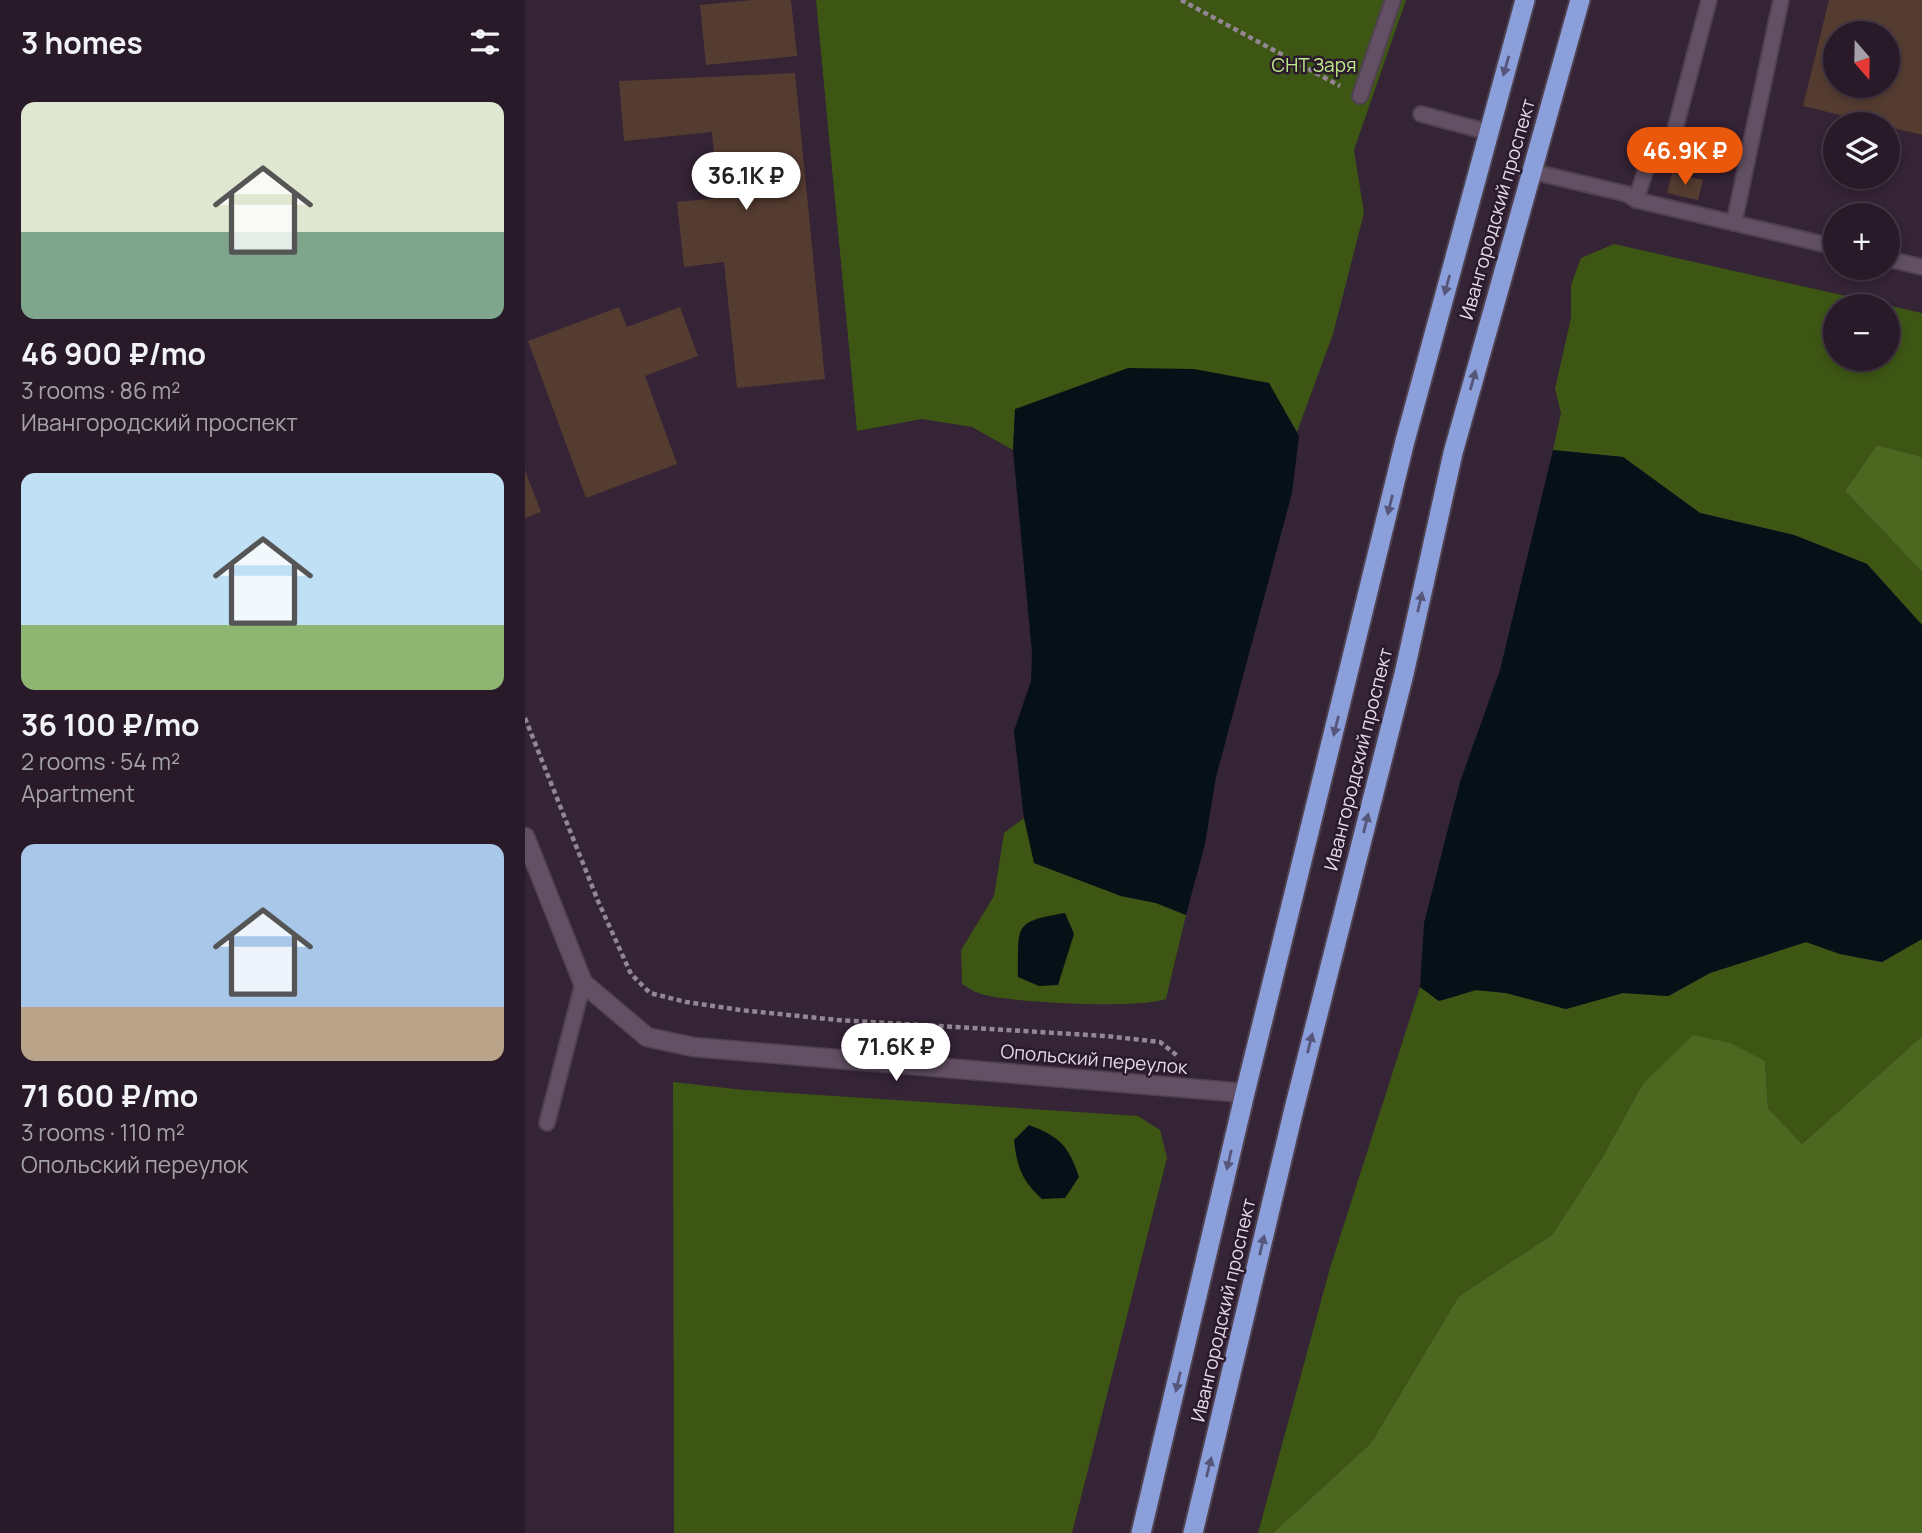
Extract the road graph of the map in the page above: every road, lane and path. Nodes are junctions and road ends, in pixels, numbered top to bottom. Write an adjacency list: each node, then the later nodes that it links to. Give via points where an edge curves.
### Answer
1 (1181, 0): 7 (path)
2 (1393, 0): 7 (lane)
3 (1525, 0): 9 (highway, Ивангородский проспект, one-way to 9)
4 (1580, 0): 10 (highway, Ивангородский проспект)
5 (1709, 0): 11 (lane, via 1673,137 1651,153)
6 (1781, 0): 12 (lane)
7 (1360, 96)
8 (1421, 114): 9 (lane)
9 (1488, 132): 20 (highway, Ивангородский проспект, one-way to 20, via 1405,442)
10 (1530, 171): 11 (lane); 23 (highway, Ивангородский проспект, one-way to 10, via 1453,453)
11 (1636, 200): 12 (lane)
12 (1734, 223): 13 (lane)
13 (1823, 244)
14 (1900, 262): 15 (lane)
15 (1922, 267)
16 (525, 718): 19 (path, via 625,961 650,993 686,1002 838,1020 1106,1035 1160,1042)
17 (525, 837): 18 (street)
18 (583, 983): 20 (street, Опольский переулок, via 647,1037 693,1047); 21 (lane)
19 (1179, 1056)
20 (1245, 1093): 22 (highway, Ивангородский проспект, one-way to 22)
21 (547, 1123)
22 (1141, 1533)
23 (1193, 1533)

